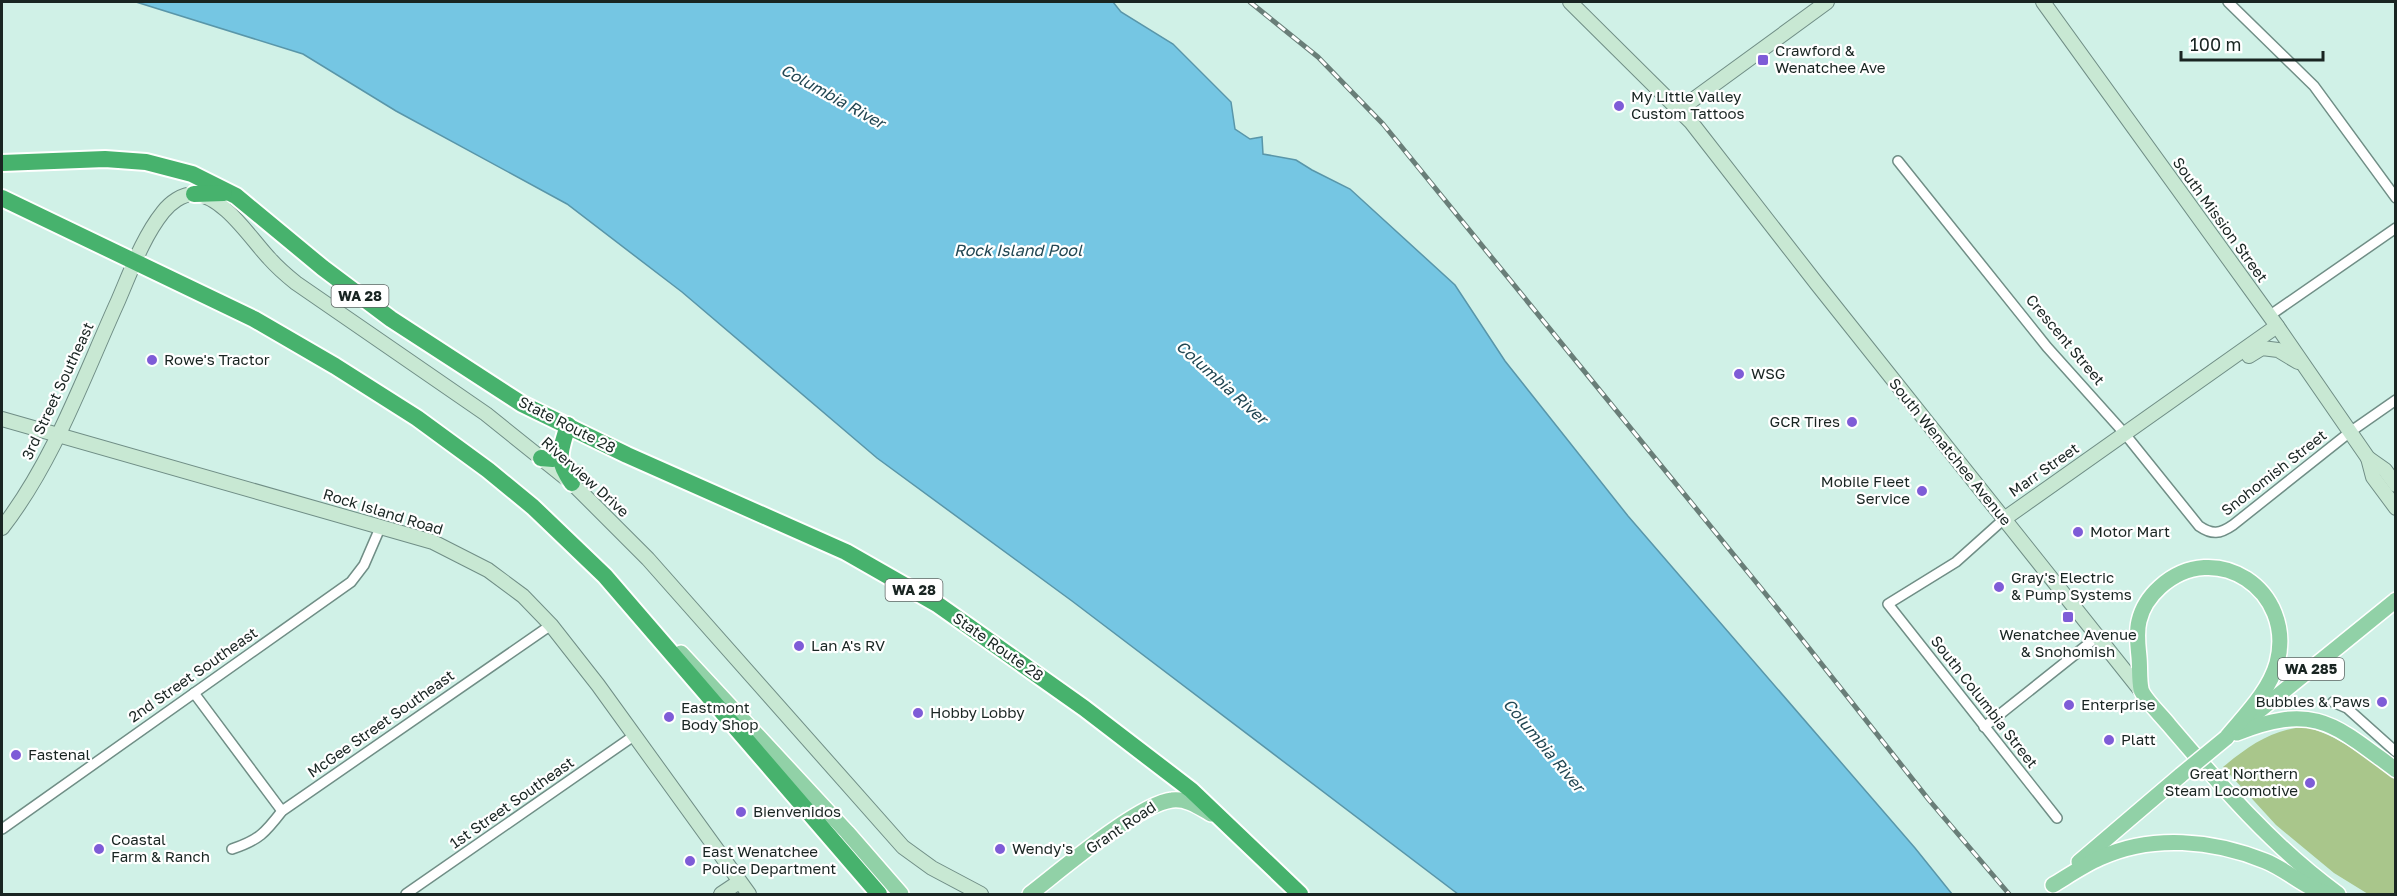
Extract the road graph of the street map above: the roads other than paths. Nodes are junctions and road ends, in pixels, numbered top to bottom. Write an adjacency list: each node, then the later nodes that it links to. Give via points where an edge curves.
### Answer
1 (1570, 2): 5 (main road, South Wenatchee Avenue)
2 (1827, 2): 5 (main road)
3 (2043, 2): 14 (main road, South Mission Street)
4 (2228, 2): 11 (street, via 2314,86)
5 (1679, 110): 29 (main road, South Wenatchee Avenue)
6 (1898, 161): 21 (street, Crescent Street, via 2047,347)
7 (2, 163): 9 (highway, WA 28, via 112,159 146,162 192,174)
8 (194, 194): 9 (highway, via 218,192); 13 (main road, via 173,202 164,211); 24 (main road, Riverview Drive, via 221,206 296,283 486,414)
9 (236, 196): 19 (highway, State Route 28 / WA 28, via 391,320 522,404)
10 (2, 198): 13 (highway)
11 (2396, 198)
12 (2396, 228): 14 (street, Marr Street)
13 (135, 263): 22 (main road, 3rd Street Southeast); 33 (highway, via 254,319 417,418 533,507)
14 (2273, 321): 15 (main road, Marr Street); 16 (main road, South Mission Street)
15 (2223, 366): 16 (main road, Marr Street, via 2232,367 2262,348 2278,350); 21 (main road, Marr Street)
16 (2304, 366): 20 (main road, South Mission Street)
17 (2396, 400): 20 (street, Snohomish Street)
18 (2, 419): 22 (main road, Rock Island Road)
19 (568, 425): 23 (highway); 48 (highway, State Route 28 / WA 28, via 627,456 846,552 937,604 1093,715 1191,790)
20 (2350, 432): 25 (main road, South Mission Street); 32 (street, Snohomish Street, via 2233,525)
21 (2125, 434): 29 (main road, Marr Street); 32 (street, Crescent Street, via 2199,525)
22 (57, 435): 30 (main road, 3rd Street Southeast); 31 (main road, Rock Island Road)
23 (561, 449): 24 (highway, via 553,459); 26 (highway, via 561,465)
24 (541, 458): 26 (main road, Riverview Drive)
25 (2368, 458): 27 (main road, South Mission Street, via 2385,470); 28 (main road, South Mission Street, via 2373,477)
26 (572, 483): 58 (main road, Riverview Drive, via 651,562 903,847 932,868)
27 (2396, 485)
28 (2396, 508)
29 (2004, 519): 35 (street, Marr Street, via 1956,562); 37 (main road, South Wenatchee Avenue)
30 (2, 528)
31 (380, 528): 36 (main road, Rock Island Road, via 433,542 488,570); 39 (street, 2nd Street Southeast, via 364,565 351,582)
32 (2214, 533)
33 (624, 597): 56 (highway); 57 (main road, via 640,609)
34 (2396, 600): 43 (main road, WA 285)
35 (1888, 604): 41 (street, South Columbia Street)
36 (551, 625): 42 (main road, Rock Island Road); 46 (street, McGee Street Southeast)
37 (2097, 637): 38 (main road, South Wenatchee Avenue); 41 (street)
38 (2141, 691): 43 (main road, via 2139,621 2144,605 2155,592 2167,580 2203,569 2232,571 2250,580 2275,609 2281,638 2271,679); 63 (main road, South Wenatchee Avenue, via 2252,820)
39 (194, 693): 46 (street); 49 (street, 2nd Street Southeast)
40 (2333, 702): 44 (street, via 2348,708)
41 (1984, 727): 47 (street, South Columbia Street)
42 (635, 735): 51 (main road, Rock Island Road); 53 (street, 1st Street Southeast)
43 (2226, 738): 45 (main road, via 2272,722 2313,720 2337,728); 52 (main road, WA 285, bridge)
44 (2396, 752)
45 (2396, 770)
46 (282, 811): 50 (street, McGee Street Southeast, via 254,842)
47 (2057, 818)
48 (1221, 820): 59 (main road, Grant Road, via 1186,801 1155,803); 60 (highway, State Route 28 / WA 28)
49 (2, 829)
50 (232, 849)
51 (740, 882): 54 (main road); 55 (main road, Rock Island Road)
52 (2053, 885): 61 (main road, WA 285); 62 (main road, via 2102,857 2149,843 2193,842 2267,861 2316,891)
53 (406, 894)
54 (721, 894)
55 (749, 894)
56 (879, 894)
57 (901, 894)
58 (981, 894)
59 (1030, 894)
60 (1300, 894)
61 (2040, 894)
62 (2329, 894)
63 (2338, 894)

